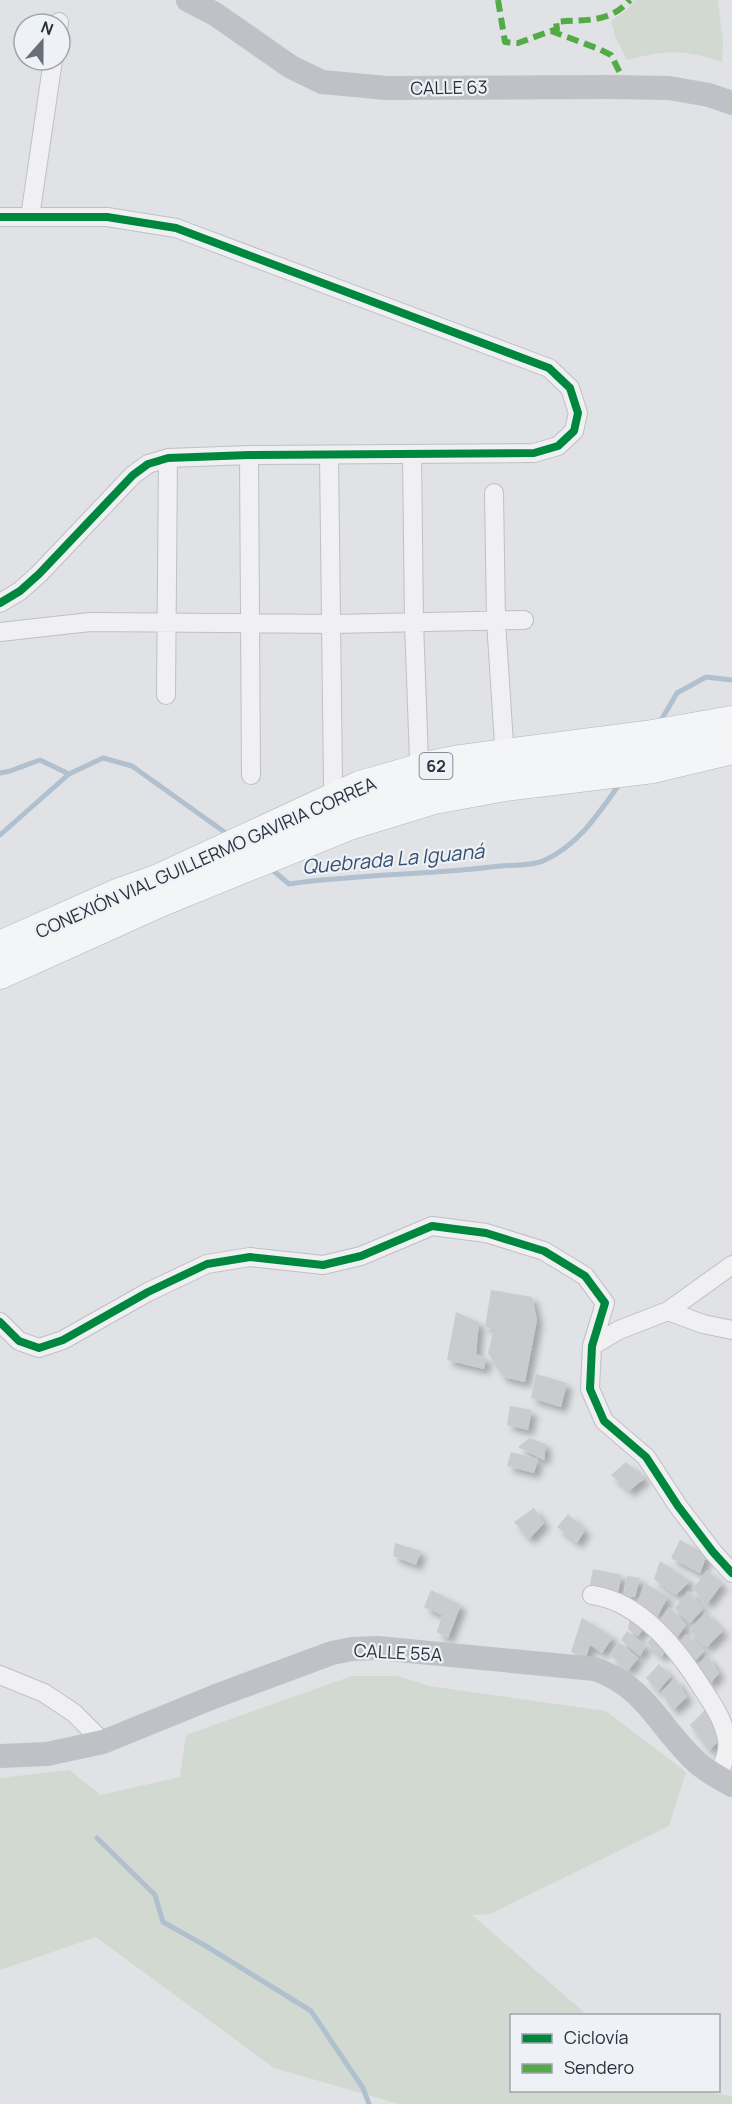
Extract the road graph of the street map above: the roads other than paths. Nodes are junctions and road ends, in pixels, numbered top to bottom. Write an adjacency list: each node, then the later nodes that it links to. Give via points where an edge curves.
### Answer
1 (188, 0): 3 (street, CALLE 63, via 291,67 322,82 386,88 669,88)
2 (51, 72): 5 (street)
3 (732, 102)
4 (0, 217): 5 (street)
5 (30, 217): 6 (street, via 108,217 176,228 549,368 570,388 578,413 574,431 558,446 534,453)
6 (412, 454): 8 (street); 14 (street)
7 (249, 455): 8 (street); 9 (street); 16 (street)
8 (329, 455): 17 (street)
9 (168, 458): 11 (street, via 138,471 39,574); 15 (street)
10 (494, 493): 13 (street)
11 (0, 603)
12 (525, 620): 13 (street)
13 (496, 621): 14 (street); 21 (street)
14 (414, 623): 17 (street); 23 (street)
15 (166, 624): 16 (street); 18 (street, via 90,622); 19 (street)
16 (249, 624): 17 (street); 24 (street)
17 (332, 624): 25 (street)
18 (0, 632)
19 (166, 695)
20 (732, 722): 26 (highway, CONEXIÓN VIAL GUILLERMO GAVIRIA CORREA / 62, via 419,770 360,788)
21 (504, 744)
22 (732, 748): 26 (highway, CONEXIÓN VIAL GUILLERMO GAVIRIA CORREA / 62, via 653,767 505,785 435,798)
23 (419, 760)
24 (251, 775)
25 (333, 784)
26 (161, 890): 27 (highway, CONEXIÓN VIAL GUILLERMO GAVIRIA CORREA / 62, via 117,895); 28 (highway, CONEXIÓN VIAL GUILLERMO GAVIRIA CORREA / 62)
27 (0, 947)
28 (0, 973)
29 (732, 1265): 30 (street)
30 (668, 1311): 32 (street); 33 (street, via 619,1330)
31 (0, 1322): 33 (street, via 19,1341 39,1348 63,1340 207,1264 250,1257 323,1265 361,1256 432,1226 486,1233 544,1251 585,1276 605,1304)
32 (732, 1330)
33 (592, 1346): 34 (street, via 590,1389 604,1421 646,1457 678,1506)
34 (732, 1573)
35 (592, 1595): 39 (street, via 604,1596 635,1613 691,1669 725,1731 728,1743)
36 (0, 1675): 37 (street, via 44,1693 74,1713)
37 (103, 1743): 38 (street, CALLE 55A, via 47,1754); 39 (street, CALLE 55A, via 332,1653 378,1648 595,1669 631,1687 693,1757)
38 (0, 1756)
39 (724, 1780)

